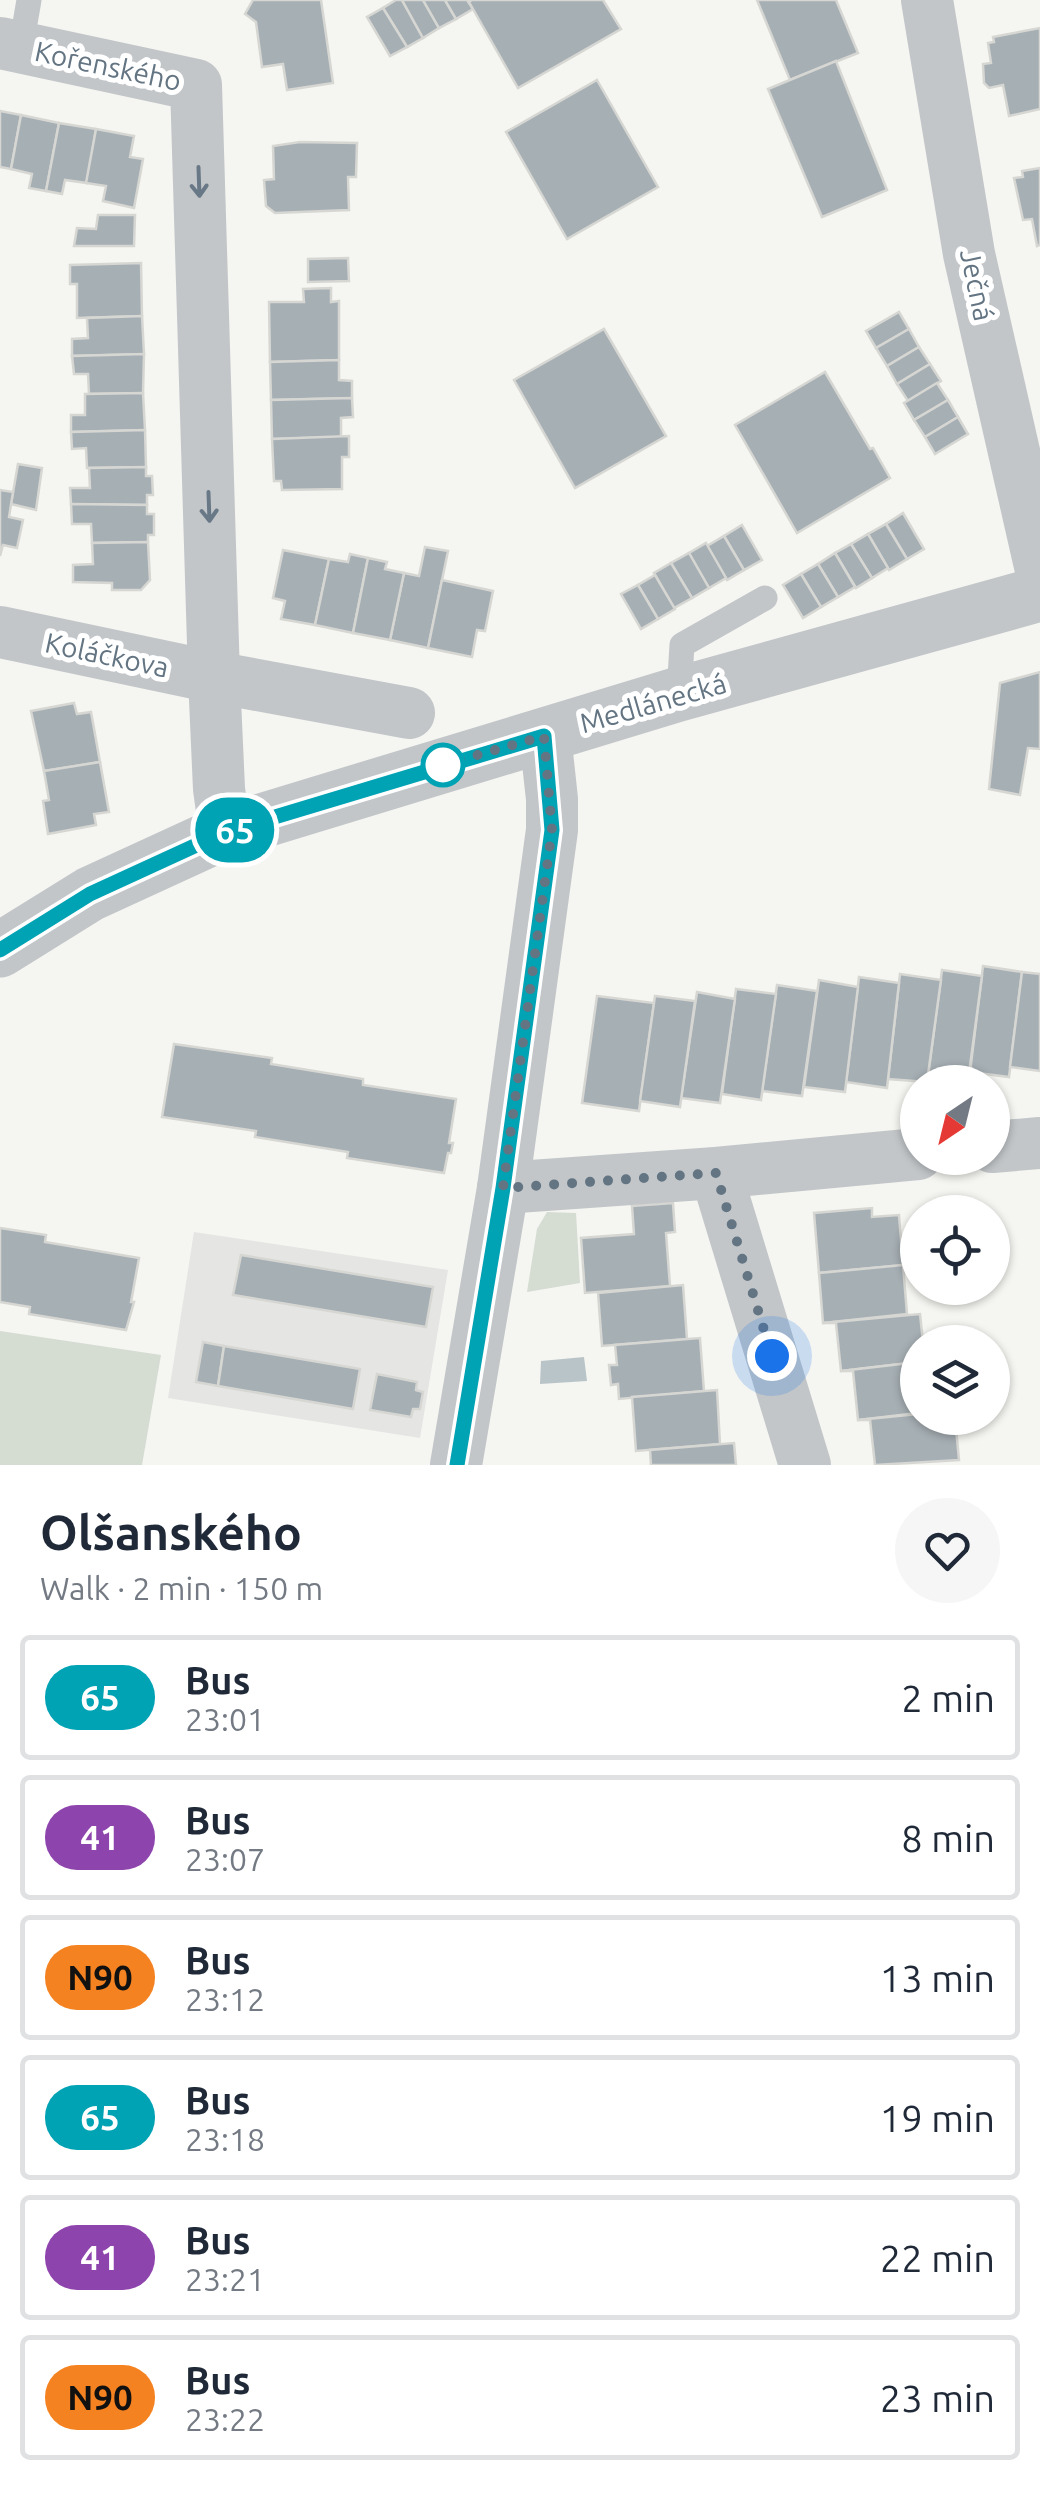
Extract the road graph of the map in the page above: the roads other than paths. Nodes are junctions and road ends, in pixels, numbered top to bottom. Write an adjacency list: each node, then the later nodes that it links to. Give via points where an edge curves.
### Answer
1 (927, 0): 3 (street, Ječná, via 969,254)
2 (17, 30): 7 (street, Kořenského, one-way to 7, via 196,85)
3 (1040, 566)
4 (1040, 594): 8 (street, Medlánecká)
5 (766, 598): 8 (lane, via 682,644)
6 (0, 632): 7 (street, Koláčkova)
7 (214, 677): 9 (street, Koláčkova); 11 (street)
8 (679, 694): 10 (street, Medlánecká)
9 (409, 712)
10 (544, 736): 11 (street, Medlánecká); 17 (street, via 552,830)
11 (225, 832): 12 (street, Medlánecká, via 90,894)
12 (0, 950)
13 (1040, 1143): 14 (street)
14 (1010, 1146)
15 (900, 1156): 16 (street)
16 (716, 1173): 17 (street); 19 (street)
17 (503, 1188): 18 (street)
18 (456, 1465)
19 (805, 1465)

